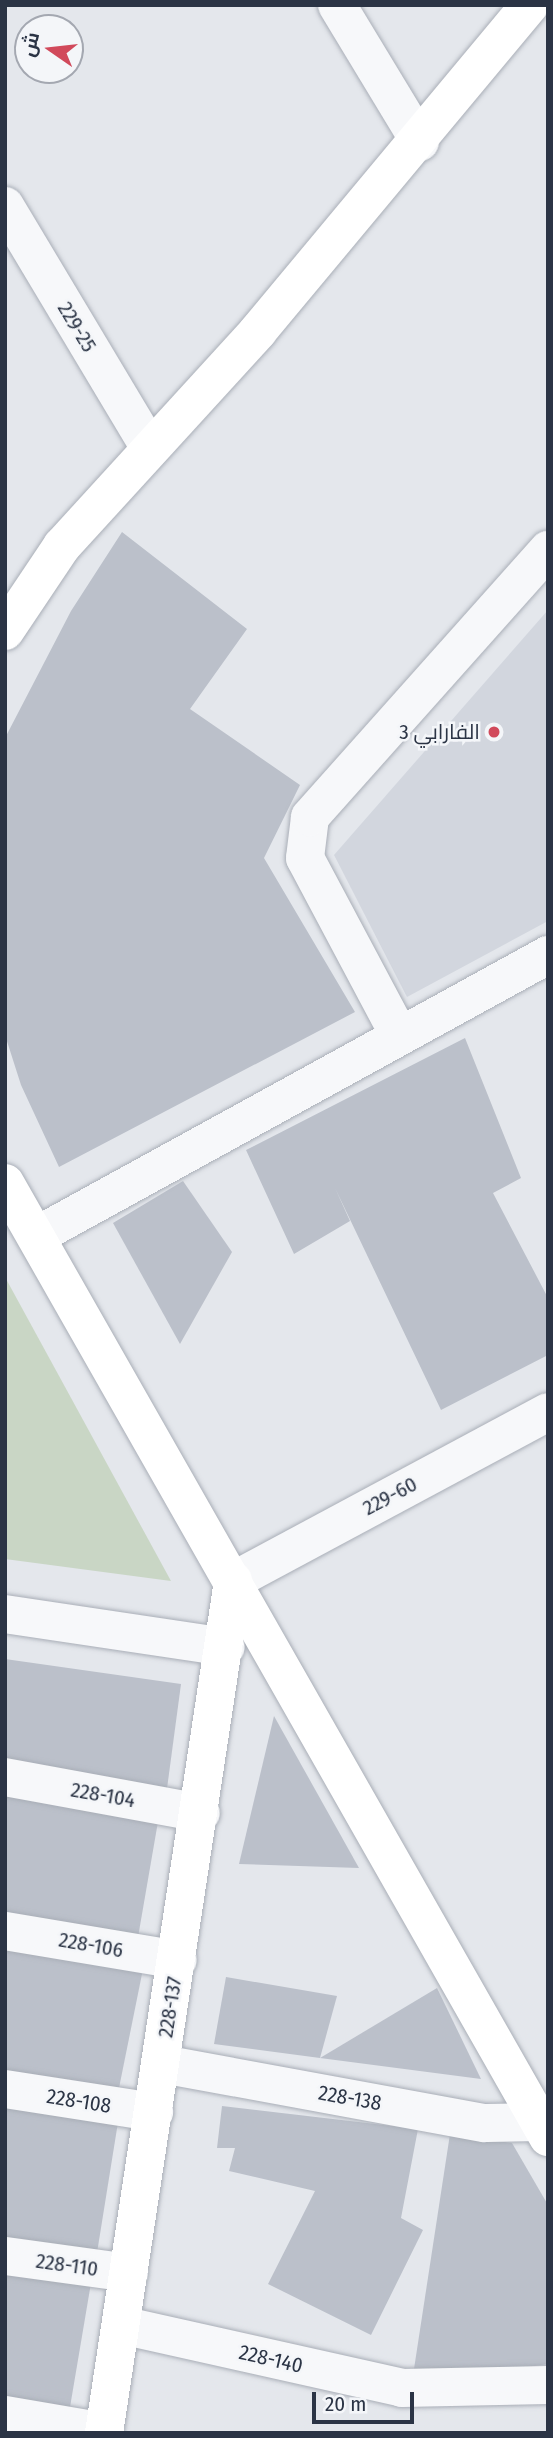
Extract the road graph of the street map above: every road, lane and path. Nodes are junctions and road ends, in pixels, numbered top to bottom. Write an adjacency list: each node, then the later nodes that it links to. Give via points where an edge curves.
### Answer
1 (337, 5): 3 (street)
2 (530, 5): 3 (street)
3 (420, 142): 5 (street)
4 (5, 206): 5 (street, 229-25)
5 (150, 448): 7 (street, via 62,546)
6 (548, 550): 9 (street, via 310,817 306,858)
7 (5, 631)
8 (548, 955): 9 (street)
9 (398, 1033): 11 (street)
10 (5, 1183): 11 (street)
11 (38, 1235): 13 (street)
12 (548, 1412): 13 (street, 229-60)
13 (233, 1581): 15 (street, 228-137); 23 (street)
14 (5, 1614): 15 (street)
15 (226, 1647): 17 (street, 228-137)
16 (5, 1777): 17 (street, 228-104)
17 (201, 1813): 19 (street, 228-137)
18 (5, 1931): 19 (street, 228-106)
19 (178, 1960): 20 (street, 228-137)
20 (162, 2064): 22 (street, 228-137); 23 (street, 228-138, via 485,2123)
21 (5, 2089): 22 (street, 228-108)
22 (154, 2112): 25 (street, 228-137)
23 (543, 2129)
24 (5, 2256): 25 (street, 228-110)
25 (129, 2273): 26 (street, 228-137)
26 (121, 2325): 27 (street, 228-140, via 402,2388); 29 (street, 228-137)
27 (548, 2385)
28 (5, 2415): 29 (street)
29 (104, 2432)

